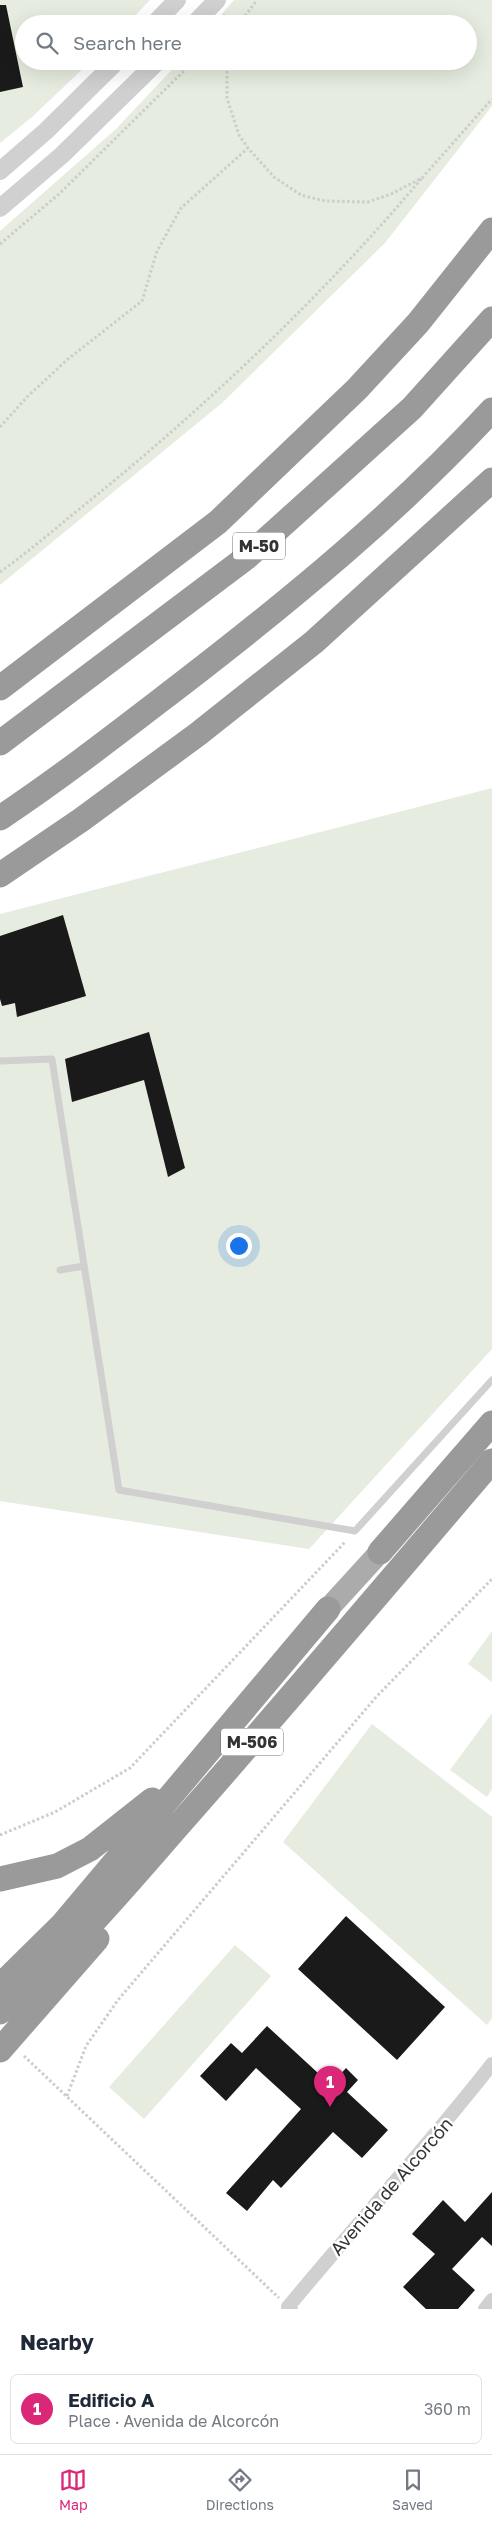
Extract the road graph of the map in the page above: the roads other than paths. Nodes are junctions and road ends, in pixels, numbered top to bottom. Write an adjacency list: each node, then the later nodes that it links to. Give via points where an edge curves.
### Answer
1 (177, 0): 3 (street)
2 (220, 7): 4 (street)
3 (163, 15)
4 (208, 15)
5 (108, 70): 7 (street)
6 (149, 70): 8 (street, via 62,155)
7 (0, 171)
8 (0, 208)
9 (492, 230): 13 (highway, via 418,324 357,389 218,522)
10 (492, 319): 14 (highway, M-50, via 412,408 246,557)
11 (492, 410): 15 (highway, via 449,457 285,605 55,782)
12 (492, 480): 16 (highway, via 314,642 159,763)
13 (0, 688)
14 (0, 742)
15 (0, 818)
16 (0, 875)
17 (0, 1061): 18 (lane, via 52,1058)
18 (84, 1266): 19 (lane); 20 (lane, via 119,1490 355,1532)
19 (60, 1270)
20 (492, 1380)
21 (492, 1423): 23 (highway, M-506)
22 (492, 1461): 25 (highway, M-506)
23 (380, 1552): 24 (main road, M-506)
24 (328, 1609): 26 (highway, M-506, via 262,1673 146,1807 90,1850 57,1866); 27 (highway, M-506, via 62,1925)
25 (269, 1722): 28 (highway, M-506, via 107,1906 22,1994); 29 (highway, via 118,1914)
26 (0, 1879)
27 (0, 1986)
28 (0, 2012)
29 (0, 2050)
30 (492, 2064): 32 (street, Avenida de Alcorcón)
31 (492, 2300): 33 (street)
32 (289, 2308)
33 (485, 2309)

